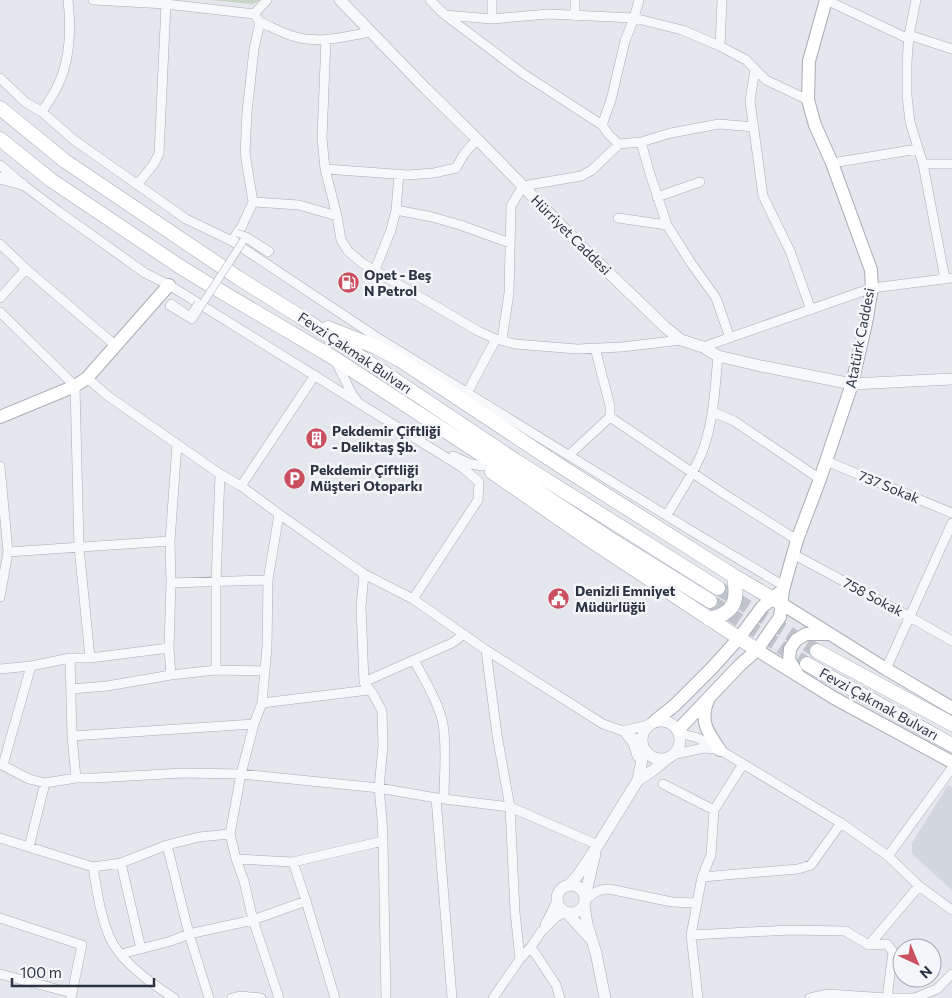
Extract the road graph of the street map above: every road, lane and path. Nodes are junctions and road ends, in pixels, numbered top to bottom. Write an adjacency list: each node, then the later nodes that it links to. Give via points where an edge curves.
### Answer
1 (68, 0): 28 (street, via 67,59 59,84)
2 (93, 0): 12 (street)
3 (267, 0): 13 (street)
4 (340, 0): 19 (street, Hürriyet Caddesi)
5 (430, 0): 14 (street)
6 (492, 0): 17 (street)
7 (575, 0): 15 (street)
8 (639, 0): 16 (street)
9 (722, 0): 22 (street)
10 (826, 0): 20 (street); 26 (main road, Atatürk Caddesi, via 809,61)
11 (916, 0): 20 (street)
12 (166, 4): 13 (street); 45 (street, via 159,154)
13 (254, 14): 18 (street)
14 (445, 15): 17 (street); 29 (street, via 522,73)
15 (575, 16): 16 (street); 17 (street, via 548,14)
16 (634, 18): 22 (street, via 682,30); 29 (street)
17 (492, 19)
18 (260, 22): 21 (street, via 297,38); 48 (street, via 254,49 244,153)
19 (370, 32): 21 (street); 32 (street, Hürriyet Caddesi)
20 (909, 37): 23 (street); 35 (street, via 907,96)
21 (326, 39): 40 (street, via 322,138)
22 (720, 46): 24 (street, via 746,60)
23 (952, 49)
24 (755, 69): 26 (street, via 766,80); 30 (street, via 750,101)
25 (0, 78): 28 (street, via 25,102)
26 (808, 100): 36 (main road, Atatürk Caddesi)
27 (0, 108): 65 (main road, Fevzi Çakmak Bulvarı, via 65,161)
28 (42, 112): 45 (street, via 74,140)
29 (602, 125): 34 (street)
30 (754, 126): 33 (street, via 719,124); 63 (street, via 763,196 790,250)
31 (0, 139): 73 (main road, Fevzi Çakmak Bulvarı, via 51,180 171,260)
32 (477, 139): 41 (street, via 456,168 434,173); 46 (street, Hürriyet Caddesi)
33 (641, 142): 34 (street); 47 (street)
34 (619, 144): 46 (street, via 581,176)
35 (918, 149): 36 (street); 37 (street)
36 (832, 163): 60 (main road, Atatürk Caddesi, via 871,270)
37 (923, 164): 38 (street); 58 (street)
38 (952, 164)
39 (0, 165): 44 (street)
40 (325, 170): 41 (street); 50 (street)
41 (399, 174): 49 (street)
42 (0, 178): 44 (street)
43 (700, 182): 47 (street)
44 (22, 184): 59 (street, via 145,273)
45 (137, 184): 53 (street, via 186,219)
46 (523, 186): 54 (street, via 512,206); 68 (street, Hürriyet Caddesi, via 582,247)
47 (657, 197): 52 (street)
48 (253, 202): 50 (street, via 299,205); 53 (street)
49 (396, 210): 54 (street, via 460,225); 57 (street)
50 (338, 216): 57 (street, via 342,240 348,251)
51 (618, 218): 52 (street)
52 (667, 225): 66 (street, via 716,298)
53 (235, 237): 62 (street, bridge, via 246,236 270,251 268,253 245,238 192,320 169,306 171,304 190,316); 79 (street, via 375,336)
54 (510, 243): 67 (street, via 509,294)
55 (0, 244): 56 (street)
56 (26, 269): 61 (street); 69 (street)
57 (375, 270): 67 (street)
58 (949, 279): 60 (street)
59 (169, 285): 62 (street); 69 (main road)
60 (872, 288): 63 (street); 77 (main road, Atatürk Caddesi)
61 (0, 298)
62 (198, 303): 74 (street)
63 (811, 310): 66 (street)
64 (0, 312): 78 (street)
65 (301, 317): 105 (main road, via 400,360); 109 (main road, Fevzi Çakmak Bulvarı, via 516,461)
66 (730, 338): 70 (street)
67 (499, 340): 71 (street, via 515,344); 79 (street)
68 (681, 340): 70 (street, Hürriyet Caddesi); 71 (street)
69 (115, 346): 75 (main road)
70 (703, 347): 72 (street, Hürriyet Caddesi)
71 (595, 348): 83 (street)
72 (718, 356): 77 (street, Hürriyet Caddesi); 81 (street)
73 (334, 358): 80 (street); 89 (main road, via 351,377); 113 (main road, Fevzi Çakmak Bulvarı)
74 (315, 376): 80 (street); 93 (street)
75 (87, 378): 78 (main road); 84 (street)
76 (952, 379): 77 (street, Hürriyet Caddesi)
77 (852, 384): 87 (main road, Atatürk Caddesi)
78 (75, 386): 82 (main road); 101 (street)
79 (467, 393): 86 (street)
80 (358, 403): 85 (street)
81 (713, 412): 90 (street, via 704,448); 92 (street, via 734,421)
82 (0, 417)
83 (610, 417): 86 (street); 90 (street)
84 (177, 444): 91 (street); 100 (street)
85 (424, 445): 89 (street); 112 (street, via 479,482 478,500)
86 (569, 455): 96 (street)
87 (826, 461): 92 (main road, Atatürk Caddesi); 94 (street, 737 Sokak)
88 (0, 466): 98 (street)
89 (483, 466): 115 (main road)
90 (692, 472): 96 (street); 99 (street)
91 (220, 474): 93 (street); 107 (street)
92 (820, 479): 99 (main road, Atatürk Caddesi)
93 (240, 486): 95 (street)
94 (952, 513)
95 (279, 514): 104 (street); 106 (street)
96 (666, 515): 110 (street)
97 (952, 523): 114 (street)
98 (3, 537): 102 (street)
99 (797, 540): 103 (main road, Atatürk Caddesi)
100 (170, 541): 101 (street); 108 (street)
101 (79, 547): 102 (street); 125 (street)
102 (8, 552): 111 (street)
103 (793, 554): 110 (main road, Atatürk Caddesi); 114 (street, 758 Sokak)
104 (364, 574): 112 (street); 135 (street, via 361,607)
105 (734, 576): 110 (main road); 115 (main road, via 736,593 733,606 729,612)
106 (268, 580): 107 (street); 132 (street)
107 (216, 582): 108 (street); 131 (street)
108 (171, 583): 120 (street)
109 (718, 588)
110 (781, 594): 117 (main road); 118 (main road, via 762,607); 122 (main road, Atatürk Caddesi, via 780,617)
111 (0, 598)
112 (413, 600): 116 (street)
113 (710, 601)
114 (910, 617): 119 (street, 758 Sokak); 130 (street)
115 (709, 619): 118 (main road)
116 (464, 634): 121 (street); 126 (street)
117 (832, 634): 130 (main road); 134 (main road, via 806,634 792,645 789,660)
118 (739, 638): 122 (main road); 140 (main road, via 696,684)
119 (952, 641)
120 (170, 648): 125 (street); 133 (street)
121 (486, 650): 144 (street, via 603,724); 161 (street, via 496,735)
122 (756, 650): 134 (main road); 137 (main road, Atatürk Caddesi)
123 (817, 651): 142 (main road, Fevzi Çakmak Bulvarı)
124 (70, 658): 125 (street); 128 (street); 136 (street)
125 (90, 658)
126 (414, 660): 135 (street); 160 (street, via 436,702 442,724 445,740)
127 (806, 664): 146 (main road, Fevzi Çakmak Bulvarı)
128 (31, 666): 129 (street); 152 (street)
129 (0, 669)
130 (886, 669): 139 (main road)
131 (216, 670): 132 (street); 133 (street)
132 (264, 671): 138 (street)
133 (171, 675): 136 (street)
134 (803, 679): 150 (main road)
135 (366, 686): 138 (street); 159 (street, via 382,711)
136 (71, 689): 145 (street)
137 (710, 696): 143 (main road, Atatürk Caddesi); 148 (main road, via 704,712 705,723)
138 (262, 703): 141 (street)
139 (952, 708)
140 (651, 723): 143 (street, via 666,721); 144 (street); 147 (street, via 644,731)
141 (254, 724): 145 (street); 154 (street)
142 (952, 724)
143 (679, 731): 148 (street); 149 (street, via 680,744)
144 (625, 732): 147 (street); 155 (street, via 636,748)
145 (72, 736): 156 (street)
146 (952, 745)
147 (643, 746): 149 (street, via 654,758); 155 (street)
148 (720, 750): 149 (street, via 703,748); 151 (street)
149 (670, 756): 155 (street, via 652,771)
150 (952, 762)
151 (743, 764): 162 (street); 163 (street)
152 (2, 765): 157 (street)
153 (952, 768): 170 (street)
154 (241, 774): 156 (street); 159 (street); 164 (street)
155 (639, 774): 168 (street)
156 (76, 778): 157 (street)
157 (45, 783): 169 (street)
158 (663, 784): 162 (street)
159 (379, 788): 160 (street); 166 (street)
160 (440, 798): 161 (street); 206 (street)
161 (510, 807): 168 (street); 194 (street)
162 (714, 810): 175 (street, via 711,855)
163 (841, 824): 170 (street); 175 (street, via 811,865 798,869)
164 (230, 834): 167 (street); 171 (street)
165 (0, 838): 169 (street)
166 (383, 841): 172 (street); 205 (street)
167 (167, 845): 173 (street); 187 (street)
168 (598, 845): 176 (street); 179 (street)
169 (28, 846): 174 (street)
170 (888, 856): 177 (street)
171 (236, 859): 172 (street); 185 (street)
172 (293, 862): 180 (street)
173 (121, 863): 174 (street); 192 (street)
174 (93, 867): 193 (street, via 100,907 110,938)
175 (702, 877): 181 (street)
176 (568, 886): 178 (street, via 561,890); 179 (street, via 577,886)
177 (919, 886): 182 (street); 190 (street)
178 (558, 899): 183 (street, via 558,904); 186 (street)
179 (585, 900): 181 (street, via 592,893 609,889 672,902); 183 (street, via 578,911); 189 (street)
180 (306, 901): 185 (street); 204 (street)
181 (696, 903): 188 (street)
182 (952, 910)
183 (566, 912): 186 (street); 189 (street)
184 (0, 918): 197 (street, via 82,945)
185 (253, 920): 187 (street); 203 (street)
186 (541, 932): 191 (street)
187 (188, 934): 192 (street); 200 (street)
188 (691, 935): 190 (street, via 845,931); 210 (street)
189 (593, 941): 209 (street)
190 (869, 945): 212 (street, via 887,944 893,952)
191 (531, 946): 194 (street); 208 (street, via 556,985)
192 (141, 949): 193 (street)
193 (121, 954): 199 (street)
194 (520, 960): 207 (street)
195 (0, 974): 197 (street)
196 (952, 974): 213 (street, via 937,989)
197 (72, 995)
198 (828, 996): 211 (street); 212 (street)
199 (174, 998)
200 (209, 998)
201 (232, 998): 202 (street)
202 (261, 998)
203 (279, 998)
204 (335, 998)
205 (386, 998)
206 (452, 998)
207 (493, 998)
208 (560, 998)
209 (604, 998)
210 (698, 998)
211 (810, 998)
212 (887, 998): 213 (street)
213 (915, 998)

